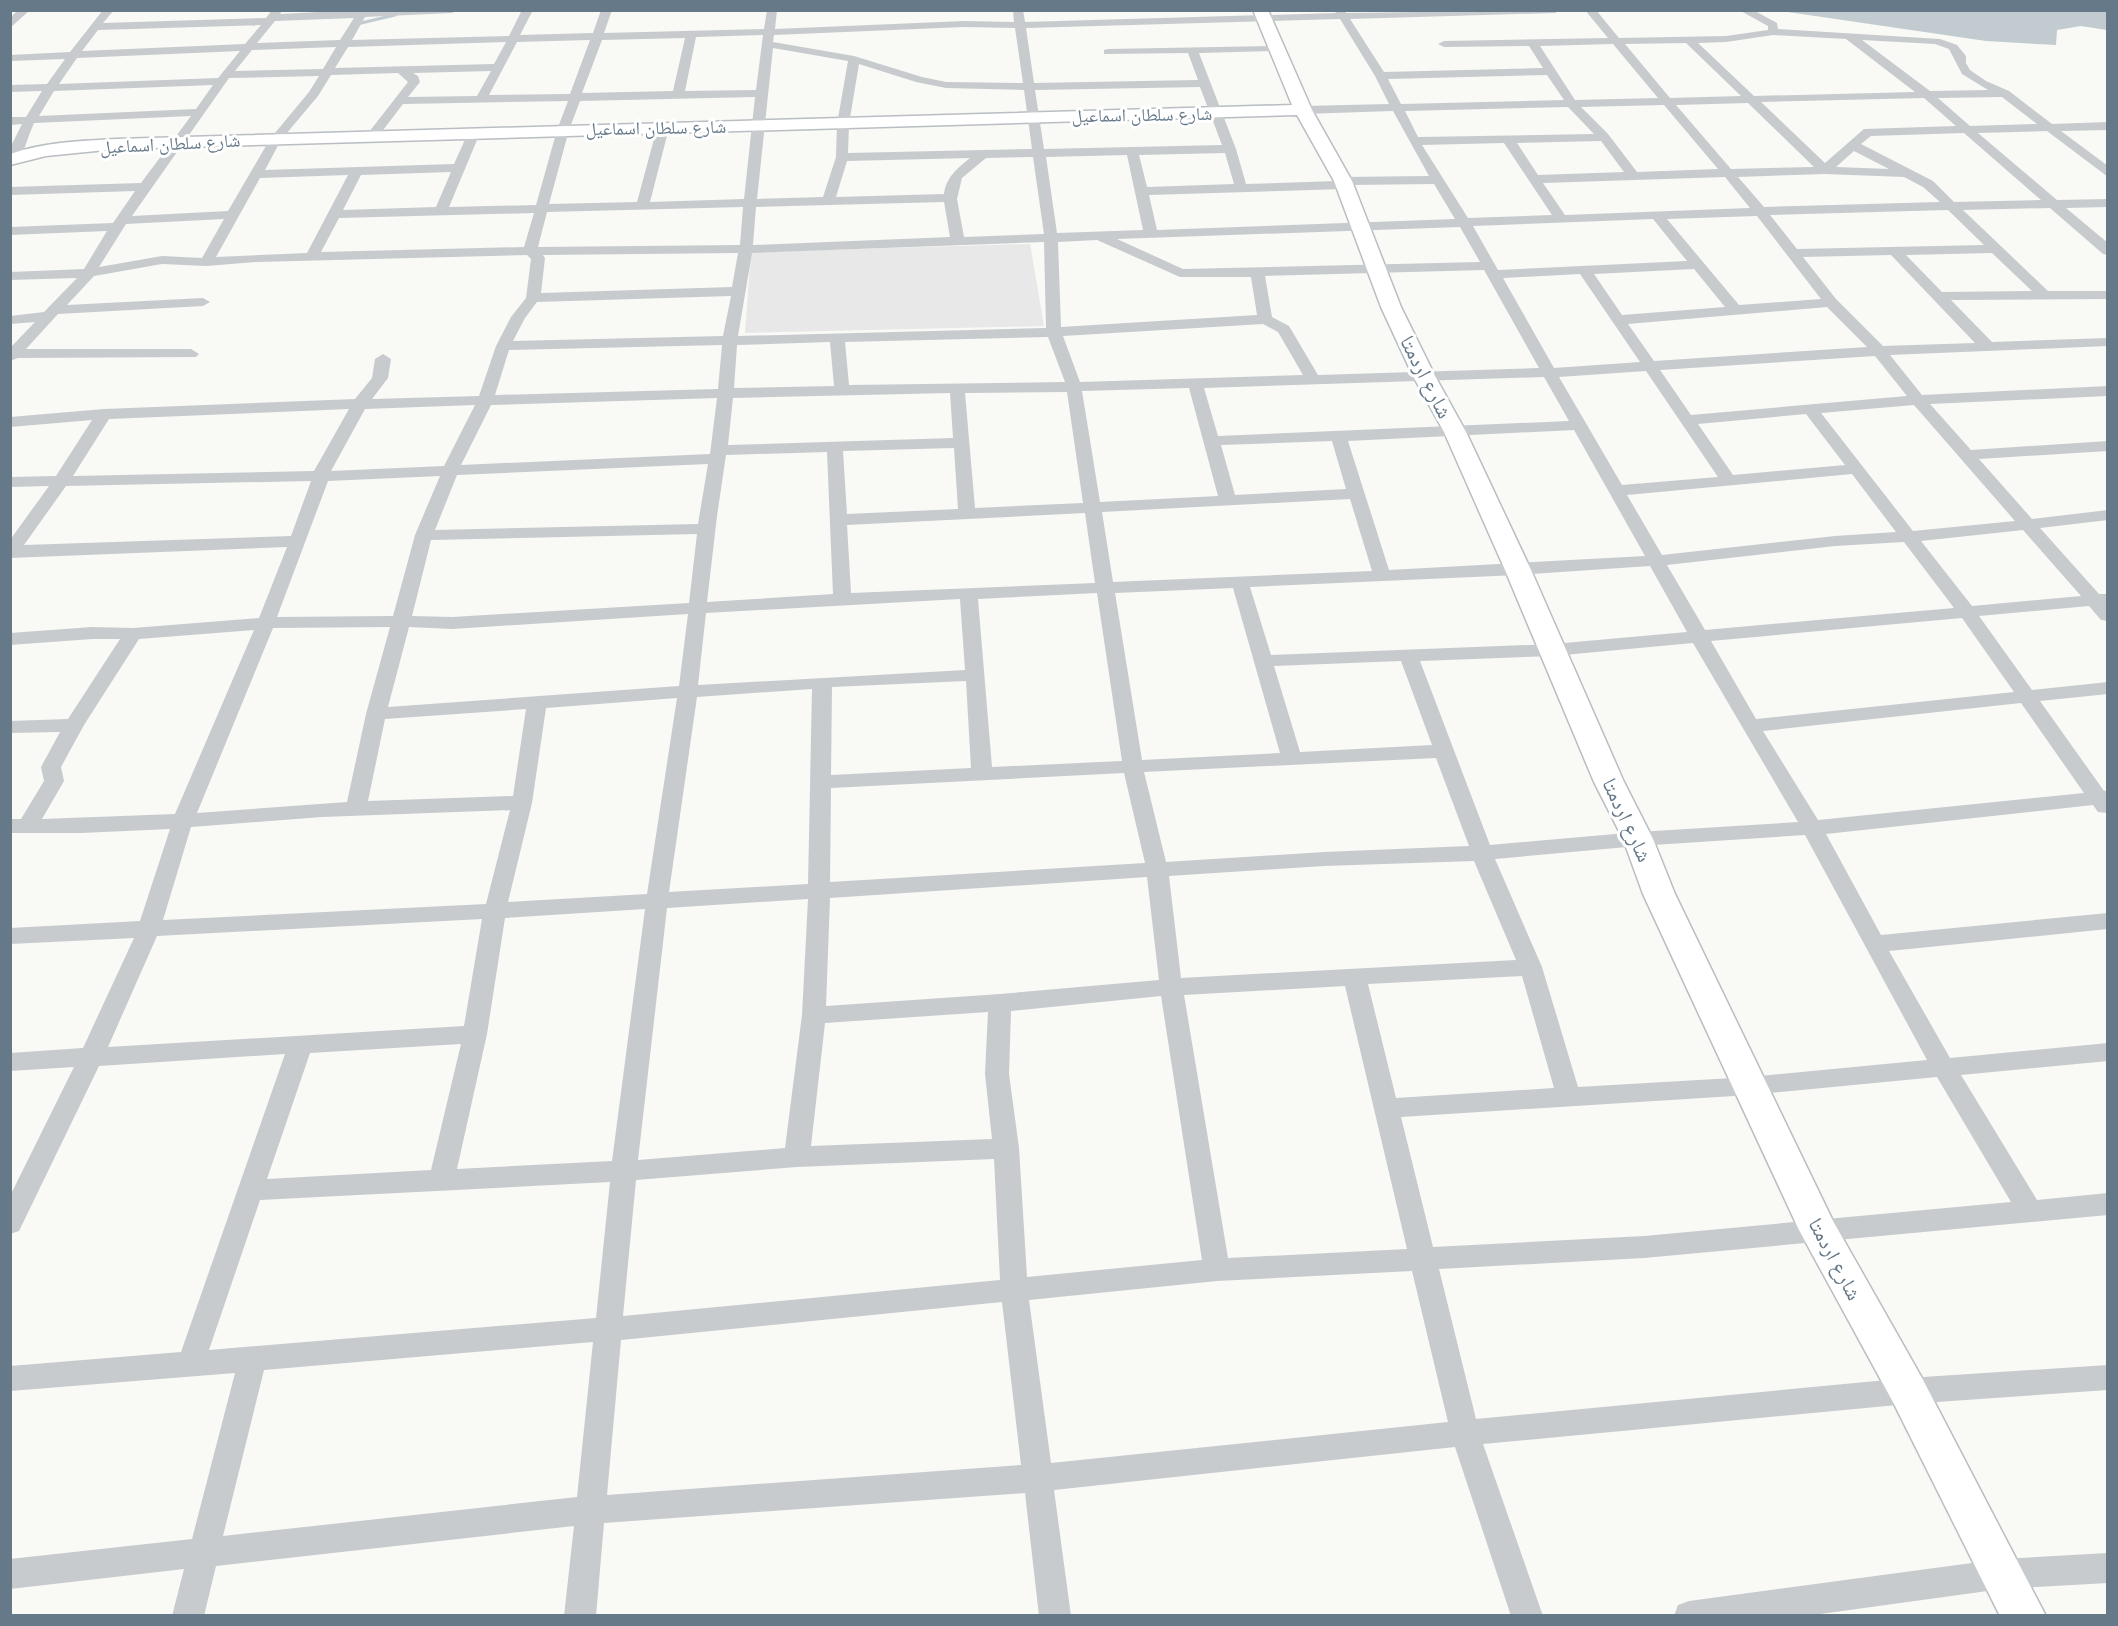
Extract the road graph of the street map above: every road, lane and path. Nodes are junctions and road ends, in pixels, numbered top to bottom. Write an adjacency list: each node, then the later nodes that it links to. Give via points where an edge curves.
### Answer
1 (25, 10): 16 (street)
2 (109, 10): 19 (street)
3 (452, 10): 12 (street)
4 (528, 10): 24 (street)
5 (607, 10): 22 (street)
6 (772, 10): 25 (street)
7 (1018, 10): 17 (street)
8 (1093, 10): 33 (street)
9 (1556, 10): 18 (street)
10 (1590, 10): 27 (street)
11 (1744, 10): 20 (street, via 1773,25)
12 (363, 13): 15 (street); 29 (street)
13 (1342, 14): 14 (street); 18 (street); 42 (street)
14 (1261, 15): 31 (main road, شارع اردمتا); 33 (street)
15 (274, 16): 19 (street); 30 (street)
16 (10, 25)
17 (1021, 25): 25 (street, via 853,24); 33 (street); 46 (street)
18 (1432, 25): 28 (street); 41 (street)
19 (95, 27): 34 (street)
20 (1773, 33): 23 (street); 26 (street, via 1726,39)
21 (691, 34): 22 (street); 25 (street); 51 (street)
22 (599, 36): 24 (street); 52 (street)
23 (1848, 36): 49 (street, via 1936,41 1953,47 1966,72); 50 (street)
24 (516, 38): 29 (street); 37 (street)
25 (769, 38): 36 (street); 48 (street)
26 (1687, 38): 27 (street); 54 (street)
27 (1614, 39): 28 (street); 56 (street)
28 (1531, 41): 40 (street)
29 (344, 44): 30 (street); 39 (street)
30 (248, 47): 34 (street); 43 (street)
31 (1275, 48): 32 (street); 59 (main road, شارع اردمتا)
32 (1192, 50): 33 (street); 44 (street)
33 (1106, 53): 44 (street); 46 (street)
34 (71, 57): 35 (street); 45 (street)
35 (10, 58)
36 (854, 59): 46 (street, via 933,83); 65 (street)
37 (499, 67): 38 (street); 53 (street)
38 (400, 70): 39 (street); 55 (street, via 414,78)
39 (328, 71): 43 (street); 75 (street)
40 (1551, 71): 41 (street); 57 (street)
41 (1464, 74): 42 (street)
42 (1381, 76): 58 (street)
43 (224, 78): 45 (street); 60 (street)
44 (1204, 83): 61 (street)
45 (52, 87): 47 (street); 63 (street)
46 (1031, 87): 62 (street)
47 (10, 89)
48 (761, 93): 51 (street); 66 (street)
49 (2006, 93): 50 (street); 68 (street)
50 (1926, 94): 54 (street); 70 (street)
51 (678, 95): 52 (street)
52 (574, 96): 53 (street); 71 (street)
53 (482, 98): 55 (street)
54 (1752, 100): 56 (street); 87 (street)
55 (399, 101): 73 (street)
56 (1667, 102): 57 (street); 89 (street)
57 (1572, 104): 58 (street); 74 (street)
58 (1398, 107): 59 (street); 77 (street)
59 (1303, 110): 61 (main road, شارع سلطان اسماعيل); 96 (main road, شارع اردمتا)
60 (200, 112): 63 (street); 78 (street)
61 (1217, 113): 62 (main road, شارع سلطان اسماعيل); 80 (street)
62 (1034, 118): 65 (main road, شارع سلطان اسماعيل); 82 (street)
63 (29, 120): 64 (street); 84 (street)
64 (10, 121)
65 (843, 123): 66 (main road, شارع سلطان اسماعيل); 85 (street)
66 (756, 126): 69 (main road, شارع سلطان اسماعيل); 103 (street)
67 (2108, 126): 68 (street)
68 (2049, 127): 70 (street); 91 (street)
69 (663, 128): 71 (main road, شارع سلطان اسماعيل); 106 (street)
70 (1967, 129): 79 (street, via 1868,132); 104 (street)
71 (563, 130): 72 (main road, شارع سلطان اسماعيل); 108 (street)
72 (474, 133): 73 (main road, شارع سلطان اسماعيل); 86 (street)
73 (374, 135): 75 (main road, شارع سلطان اسماعيل)
74 (1604, 136): 76 (street); 93 (street)
75 (276, 139): 78 (main road, شارع سلطان اسماعيل); 92 (street)
76 (1508, 139): 77 (street); 94 (street)
77 (1414, 141): 95 (street)
78 (179, 142): 84 (main road, شارع سلطان اسماعيل); 97 (street)
79 (1852, 145): 87 (street); 90 (street)
80 (1230, 149): 81 (street); 98 (street)
81 (1132, 151): 82 (street); 100 (street)
82 (1039, 153): 83 (street); 121 (street)
83 (983, 154): 85 (street); 101 (street, via 956,177)
84 (13, 156)
85 (842, 157): 102 (street)
86 (459, 168): 88 (street); 109 (street)
87 (1825, 170): 89 (street); 90 (street)
88 (356, 172): 92 (street); 111 (street)
89 (1728, 173): 93 (street); 110 (street)
90 (1906, 173): 107 (street, via 1928,184)
91 (2108, 173)
92 (256, 174): 112 (street)
93 (1633, 176): 94 (street)
94 (1534, 179): 114 (street)
95 (1438, 180): 96 (street); 115 (street)
96 (1343, 183): 98 (street); 117 (main road, شارع اردمتا)
97 (144, 187): 99 (street); 116 (street)
98 (1241, 188): 100 (street)
99 (10, 191)
100 (1141, 191): 119 (street)
101 (950, 198): 102 (street); 122 (street)
102 (829, 199): 103 (street)
103 (750, 202): 106 (street); 123 (street)
104 (2054, 203): 105 (street); 107 (street); 127 (street)
105 (2108, 203)
106 (643, 205): 108 (street)
107 (1950, 206): 110 (street); 124 (street)
108 (542, 208): 109 (street); 126 (street)
109 (441, 211): 111 (street)
110 (1761, 212): 113 (street); 128 (street)
111 (333, 214): 129 (street)
112 (233, 215): 116 (street); 130 (street)
113 (1658, 216): 114 (street); 131 (street)
114 (1561, 219): 115 (street)
115 (1464, 222): 117 (street); 133 (street)
116 (119, 223): 118 (street); 135 (street)
117 (1360, 227): 119 (street); 132 (main road, شارع اردمتا)
118 (10, 231)
119 (1151, 234): 120 (street)
120 (1098, 236): 121 (street); 136 (street, via 1180,273)
121 (1051, 237): 122 (street); 150 (street)
122 (958, 241): 123 (street)
123 (746, 249): 126 (street); 138 (street)
124 (1994, 249): 125 (street); 141 (street)
125 (1895, 250): 128 (street); 140 (street)
126 (530, 251): 129 (street); 142 (street, via 538,258)
127 (2108, 251)
128 (1791, 253): 144 (street)
129 (312, 257): 130 (street)
130 (206, 262): 135 (street, via 162,260)
131 (1698, 265): 134 (street); 145 (street)
132 (1376, 270): 133 (street); 136 (street); 164 (main road, شارع اردمتا)
133 (1491, 270): 134 (street); 163 (street)
134 (1584, 270): 149 (street)
135 (89, 273): 137 (street); 146 (street)
136 (1258, 273): 148 (street)
137 (10, 276)
138 (739, 291): 142 (street); 152 (street)
139 (2108, 295): 141 (street)
140 (1939, 296): 141 (street); 156 (street)
141 (2045, 296)
142 (533, 298): 155 (street)
143 (202, 302): 146 (street)
144 (1831, 302): 145 (street); 157 (street)
145 (1735, 310): 149 (street)
146 (51, 313): 147 (street); 159 (street)
147 (10, 320)
148 (1265, 320): 150 (street); 165 (street, via 1284,329)
149 (1618, 320): 162 (street)
150 (1054, 332): 151 (street); 167 (street)
151 (837, 338): 152 (street); 169 (street)
152 (730, 340): 155 (street); 171 (street)
153 (2091, 342): 154 (street); 156 (street); 160 (street)
154 (2108, 342)
155 (503, 346): 173 (street)
156 (1987, 346): 157 (street)
157 (1879, 351): 162 (street); 172 (street)
158 (191, 354): 159 (street)
159 (12, 355)
160 (2108, 357)
161 (383, 359): 174 (street, via 380,378)
162 (1651, 366): 163 (street); 177 (street)
163 (1548, 372): 164 (street); 179 (street)
164 (1424, 376): 165 (street); 180 (main road, شارع اردمتا)
165 (1313, 380): 166 (street)
166 (1195, 383): 167 (street); 182 (street)
167 (1074, 387): 168 (street); 197 (street)
168 (957, 389): 169 (street); 183 (street)
169 (842, 390): 171 (street)
170 (2108, 391): 172 (street)
171 (725, 395): 173 (street); 186 (street)
172 (1918, 400): 175 (street); 187 (street)
173 (485, 402): 174 (street); 189 (street)
174 (360, 404): 176 (street); 190 (street)
175 (1809, 408): 177 (street); 188 (street)
176 (104, 414): 178 (street); 193 (street)
177 (1687, 420): 191 (street)
178 (10, 422)
179 (1578, 425): 180 (street); 194 (street)
180 (1455, 432): 181 (street); 208 (main road, شارع اردمتا)
181 (1338, 436): 182 (street); 195 (street)
182 (1211, 441): 196 (street)
183 (961, 443): 185 (street); 198 (street)
184 (2108, 446): 187 (street)
185 (835, 447): 186 (street); 200 (street)
186 (718, 455): 189 (street); 202 (street)
187 (1966, 455): 201 (street)
188 (1855, 469): 191 (street); 204 (street)
189 (450, 471): 190 (street); 203 (street)
190 (320, 476): 193 (street); 205 (street)
191 (1729, 481): 194 (street)
192 (10, 482): 193 (street)
193 (61, 482): 206 (street)
194 (1616, 491): 207 (street)
195 (1355, 494): 196 (street); 209 (street)
196 (1228, 500): 197 (street)
197 (1093, 507): 198 (street); 211 (street)
198 (967, 514): 200 (street)
199 (2108, 515): 201 (street)
200 (838, 520): 213 (street)
201 (2027, 525): 204 (street); 214 (street)
202 (707, 529): 203 (street); 215 (street)
203 (424, 535): 218 (street)
204 (1908, 536): 207 (street); 216 (street)
205 (297, 541): 206 (street); 219 (street)
206 (11, 552)
207 (1654, 560): 208 (street); 221 (street)
208 (1518, 570): 209 (street); 223 (main road, شارع اردمتا)
209 (1382, 575): 210 (street)
210 (1240, 582): 211 (street); 225 (street)
211 (1105, 588): 212 (street); 238 (street)
212 (969, 594): 213 (street); 226 (street)
213 (842, 598): 215 (street)
214 (2101, 600): 216 (street); 217 (street)
215 (697, 607): 218 (street, via 452,623); 229 (street)
216 (1966, 611): 221 (street); 230 (street)
217 (2108, 616)
218 (400, 621): 219 (street); 232 (street)
219 (266, 623): 220 (street); 244 (street)
220 (133, 634): 222 (street); 233 (street)
221 (1698, 636): 223 (street); 234 (street)
222 (10, 639)
223 (1553, 650): 224 (street); 247 (main road, شارع اردمتا, via 1609,782)
224 (1408, 654): 225 (street); 236 (street)
225 (1264, 661): 237 (street)
226 (975, 675): 227 (street); 239 (street)
227 (822, 682): 229 (street); 240 (street)
228 (2108, 688): 230 (street)
229 (688, 692): 231 (street); 251 (street)
230 (2026, 696): 234 (street); 241 (street)
231 (537, 702): 232 (street); 242 (street)
232 (376, 714): 243 (street)
233 (74, 725): 235 (street); 245 (street, via 51,767 54,781)
234 (1750, 726): 246 (street)
235 (10, 727)
236 (1443, 751): 237 (street); 248 (street)
237 (1292, 759): 238 (street)
238 (1133, 767): 239 (street); 249 (street)
239 (982, 774): 240 (street)
240 (822, 783): 250 (street)
241 (2104, 801): 246 (street)
242 (522, 803): 243 (street); 252 (street)
243 (356, 808): 244 (street)
244 (183, 820): 245 (street); 254 (street)
245 (19, 826)
246 (1812, 828): 247 (street); 256 (street)
247 (1638, 839): 248 (street); 268 (main road, شارع اردمتا, via 1659,894)
248 (1482, 853): 249 (street); 257 (street)
249 (1157, 870): 250 (street); 259 (street)
250 (819, 893): 251 (street); 261 (street)
251 (657, 902): 252 (street); 273 (street)
252 (495, 911): 254 (street); 262 (street)
253 (2108, 921): 256 (street)
254 (149, 930): 255 (street); 265 (street)
255 (10, 936)
256 (1874, 944): 267 (street)
257 (1532, 967): 258 (street); 269 (street)
258 (1354, 976): 259 (street); 270 (street)
259 (1171, 987): 260 (street); 281 (street)
260 (1000, 1003): 261 (street); 271 (street, via 997,1074)
261 (814, 1015): 272 (street)
262 (475, 1034): 263 (street); 274 (street)
263 (302, 1043): 265 (street); 275 (street)
264 (2108, 1052): 267 (street)
265 (90, 1058): 266 (street); 278 (street)
266 (10, 1062)
267 (1944, 1068): 268 (street); 277 (street)
268 (1750, 1086): 269 (street); 279 (main road, شارع اردمتا)
269 (1569, 1097): 270 (street)
270 (1387, 1108): 280 (street)
271 (1006, 1148): 272 (street); 282 (street)
272 (797, 1158): 273 (street)
273 (624, 1170): 274 (street); 283 (street)
274 (442, 1179): 275 (street)
275 (250, 1190): 285 (street)
276 (2108, 1204): 277 (street)
277 (2030, 1211): 279 (street)
278 (10, 1222)
279 (1818, 1230): 280 (street); 288 (main road, شارع اردمتا)
280 (1424, 1260): 281 (street); 289 (street)
281 (1217, 1270): 282 (street)
282 (1014, 1290): 283 (street); 290 (street)
283 (610, 1329): 284 (street); 291 (street)
284 (253, 1357): 285 (street); 292 (street)
285 (191, 1363): 287 (street)
286 (2108, 1377): 288 (street)
287 (10, 1379)
288 (1908, 1391): 289 (street); 295 (main road, شارع اردمتا)
289 (1465, 1433): 290 (street); 299 (street)
290 (1037, 1478): 291 (street); 298 (street)
291 (591, 1510): 292 (street); 297 (street)
292 (204, 1553): 294 (street); 296 (street)
293 (2108, 1568): 295 (street)
294 (10, 1574)
295 (2002, 1574): 300 (street); 301 (main road, شارع اردمتا)
296 (189, 1616)
297 (580, 1616)
298 (1055, 1616)
299 (1527, 1616)
300 (1689, 1616)
301 (2024, 1616)

